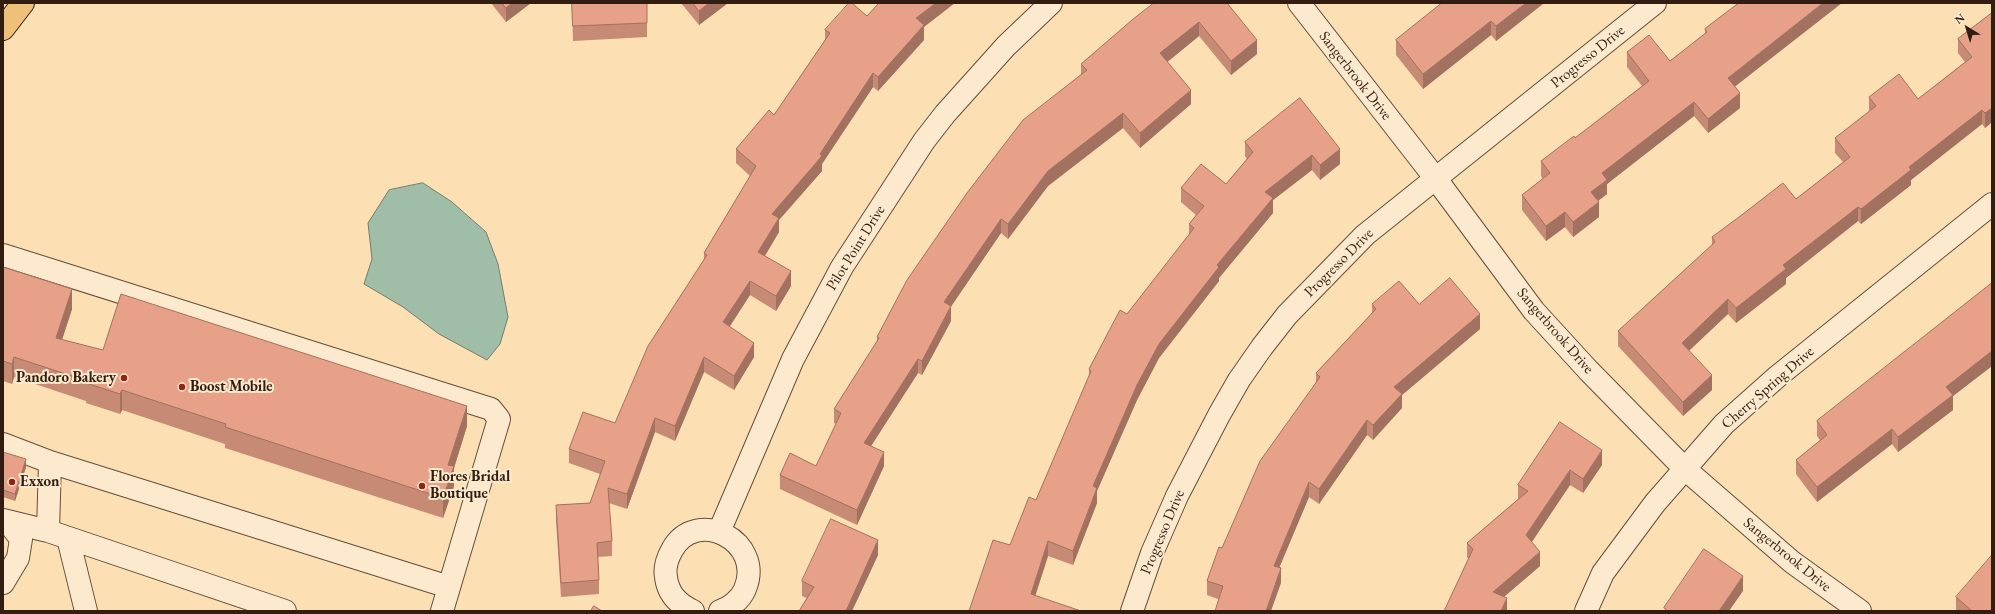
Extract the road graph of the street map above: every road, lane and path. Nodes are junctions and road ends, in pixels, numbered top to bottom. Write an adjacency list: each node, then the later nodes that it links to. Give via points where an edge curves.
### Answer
1 (23, 3): 5 (main road)
2 (1051, 3): 13 (street, Pilot Point Drive, via 1006,46 945,114 924,141 842,267 793,359)
3 (1299, 3): 6 (street, Sangerbrook Drive)
4 (1655, 3): 6 (street, Progresso Drive)
5 (3, 29)
6 (1436, 179): 11 (street, Sangerbrook Drive, via 1534,311); 22 (street, Progresso Drive, via 1365,235 1287,315 1262,346 1219,415 1177,496 1152,553)
7 (1992, 204): 11 (street, Cherry Spring Drive, via 1778,376 1724,424)
8 (3, 255): 16 (street, via 491,410 499,420)
9 (3, 444): 10 (street)
10 (50, 462): 14 (street); 16 (street)
11 (1685, 469): 23 (street, Cherry Spring Drive, via 1654,503 1603,573); 24 (street, Sangerbrook Drive, via 1792,562)
12 (5, 520): 14 (street); 15 (street, via 21,539 18,558)
13 (719, 532): 20 (street, via 694,532 682,538 667,559 665,572 670,590 683,606); 21 (street, via 732,539 742,549 748,562 744,591 736,602)
14 (58, 535): 17 (street); 18 (street)
15 (3, 584)
16 (449, 587): 19 (street)
17 (86, 611)
18 (285, 611)
19 (442, 611)
20 (693, 611)
21 (720, 611)
22 (1132, 611)
23 (1586, 611)
24 (1860, 611)

